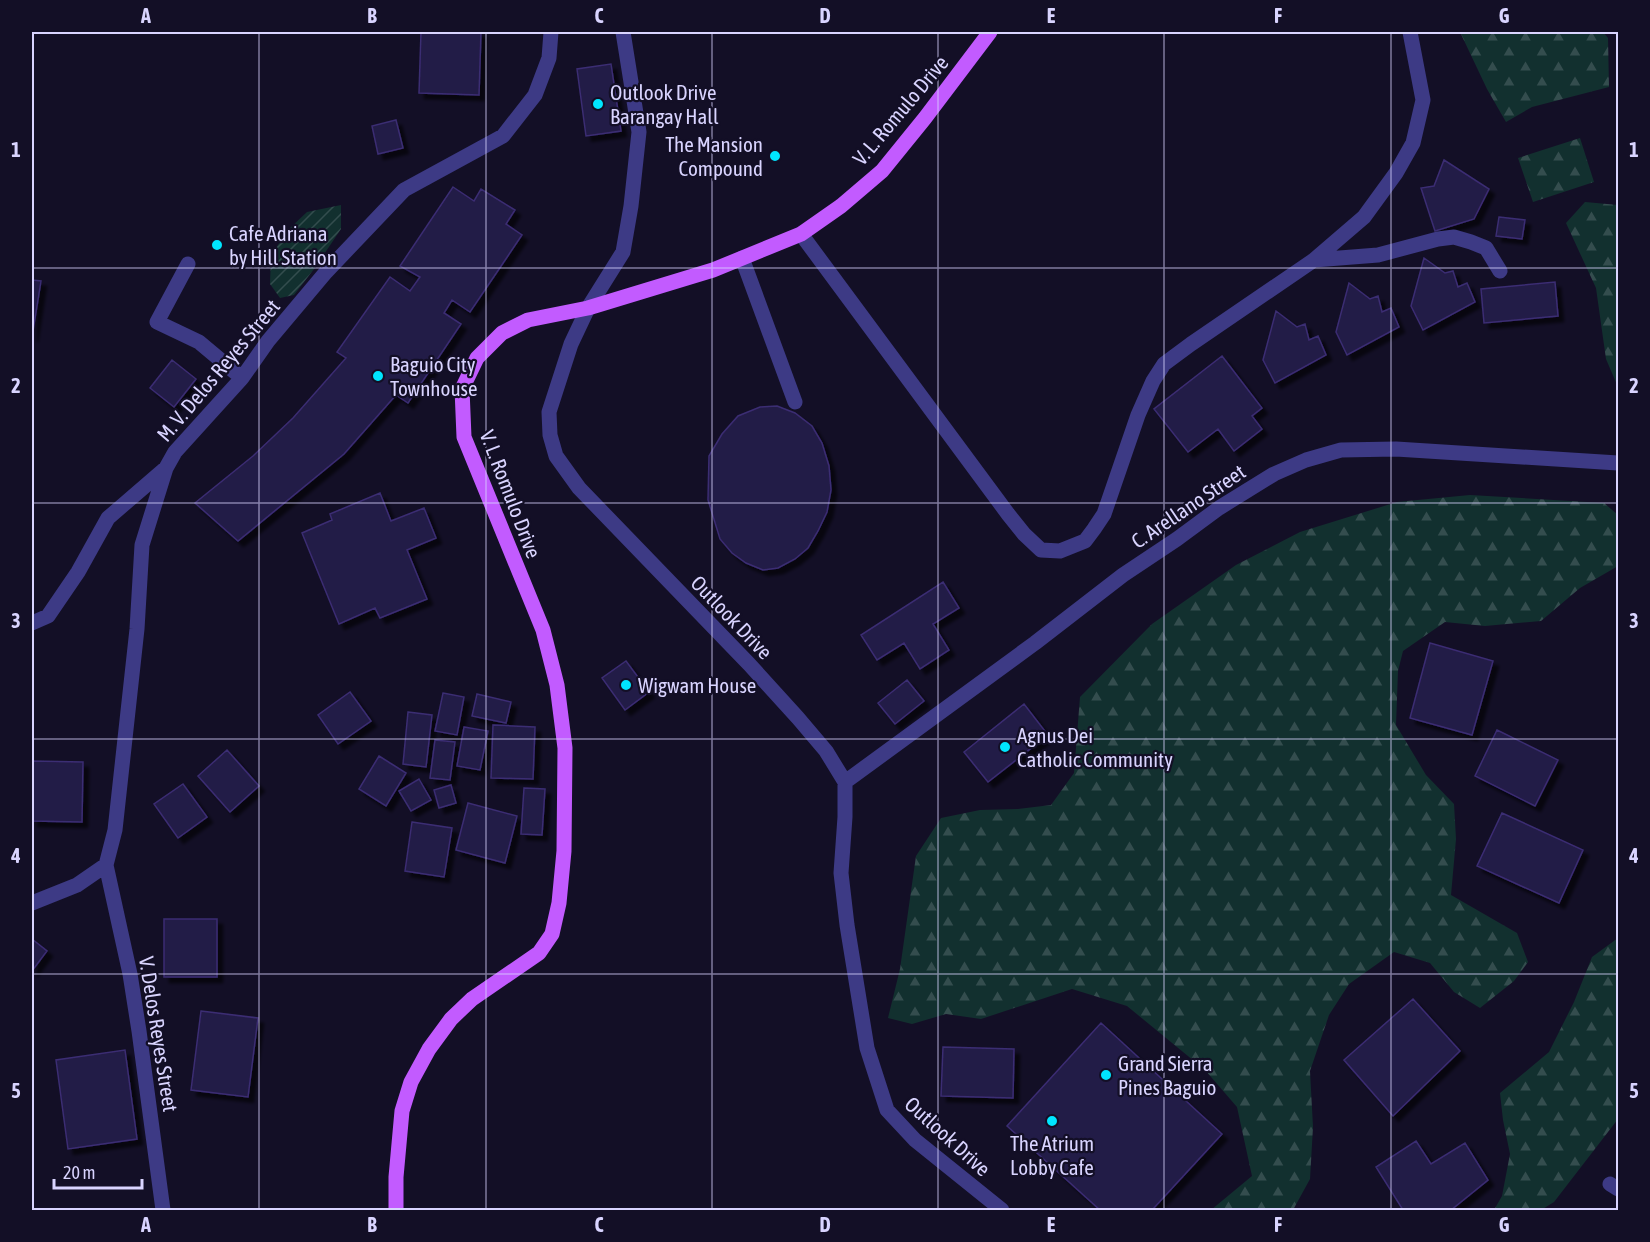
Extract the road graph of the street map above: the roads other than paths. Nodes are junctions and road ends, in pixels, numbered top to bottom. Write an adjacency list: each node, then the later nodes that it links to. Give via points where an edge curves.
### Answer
1 (551, 32): 11 (street, M. V. Delos Reyes Street, via 549,58 535,95 503,136 404,190 326,272)
2 (623, 32): 10 (street, Outlook Drive, via 639,132 631,206 623,252)
3 (990, 32): 5 (main road, V. L. Romulo Drive, via 882,171)
4 (1410, 32): 7 (street, via 1423,100 1413,143 1364,217)
5 (801, 234): 6 (main road, V. L. Romulo Drive); 7 (street, via 1024,534 1041,550 1060,551 1084,541 1104,514 1138,415 1164,364)
6 (742, 258): 10 (main road, V. L. Romulo Drive); 12 (street)
7 (1314, 260): 9 (street, via 1378,255 1454,237 1486,248)
8 (188, 264): 11 (street, via 157,322 199,342)
9 (1500, 271)
10 (588, 308): 16 (street, Outlook Drive, via 571,344 549,412 555,456 579,488 798,718); 20 (main road, V. L. Romulo Drive, via 528,320 502,333 477,357 462,389 464,437 543,630 557,685 565,748 564,851 552,934 539,953 472,999 451,1019 411,1082 402,1111)
11 (242, 378): 14 (street, M. V. Delos Reyes Street)
12 (795, 402)
13 (1618, 463): 16 (street, C. Arellano Street, via 1396,449 1341,450 1306,460 1274,474 1219,508)
14 (166, 468): 15 (street, via 108,518 48,616); 17 (street, M. V. Delos Reyes Street, via 142,545 137,630 115,831)
15 (32, 623)
16 (844, 782): 21 (street, Outlook Drive, via 841,873 847,925 867,1048 887,1110 915,1140)
17 (106, 865): 18 (street, via 77,885); 19 (street, V. Delos Reyes Street, via 130,974)
18 (32, 903)
19 (164, 1210)
20 (396, 1210)
21 (1002, 1210)

